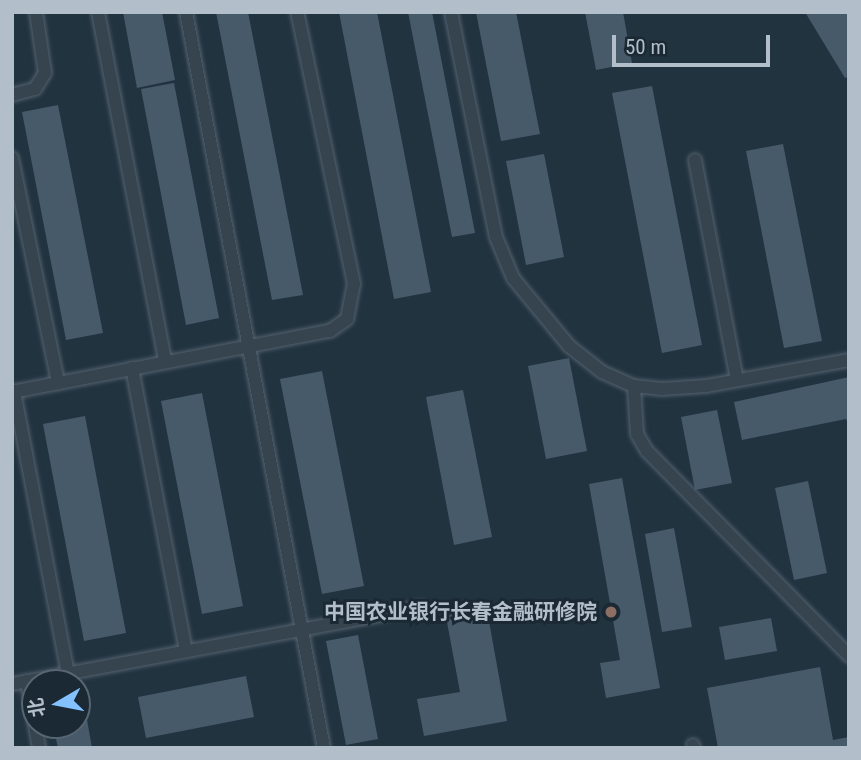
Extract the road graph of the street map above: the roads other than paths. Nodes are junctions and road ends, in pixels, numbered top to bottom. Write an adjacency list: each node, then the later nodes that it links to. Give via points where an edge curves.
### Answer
1 (36, 12): 6 (lane, via 46,73 35,89)
2 (98, 12): 11 (lane)
3 (186, 12): 9 (lane)
4 (297, 12): 9 (lane, via 354,284 347,318 330,331)
5 (451, 12): 15 (lane, via 488,204 513,278 569,345 602,372)
6 (12, 95)
7 (12, 158): 14 (lane)
8 (695, 160): 13 (lane)
9 (248, 345): 11 (lane); 18 (lane)
10 (849, 360): 13 (lane)
11 (165, 361): 12 (lane)
12 (132, 368): 14 (lane); 19 (lane)
13 (737, 380): 15 (lane, via 662,388)
14 (58, 383): 16 (lane)
15 (634, 386): 20 (lane, via 637,434 647,452)
16 (13, 392): 21 (lane)
17 (422, 607): 18 (lane)
18 (301, 629): 19 (lane); 23 (lane)
19 (186, 651): 22 (lane)
20 (849, 656)
21 (67, 669)
22 (89, 669)
23 (324, 748)

